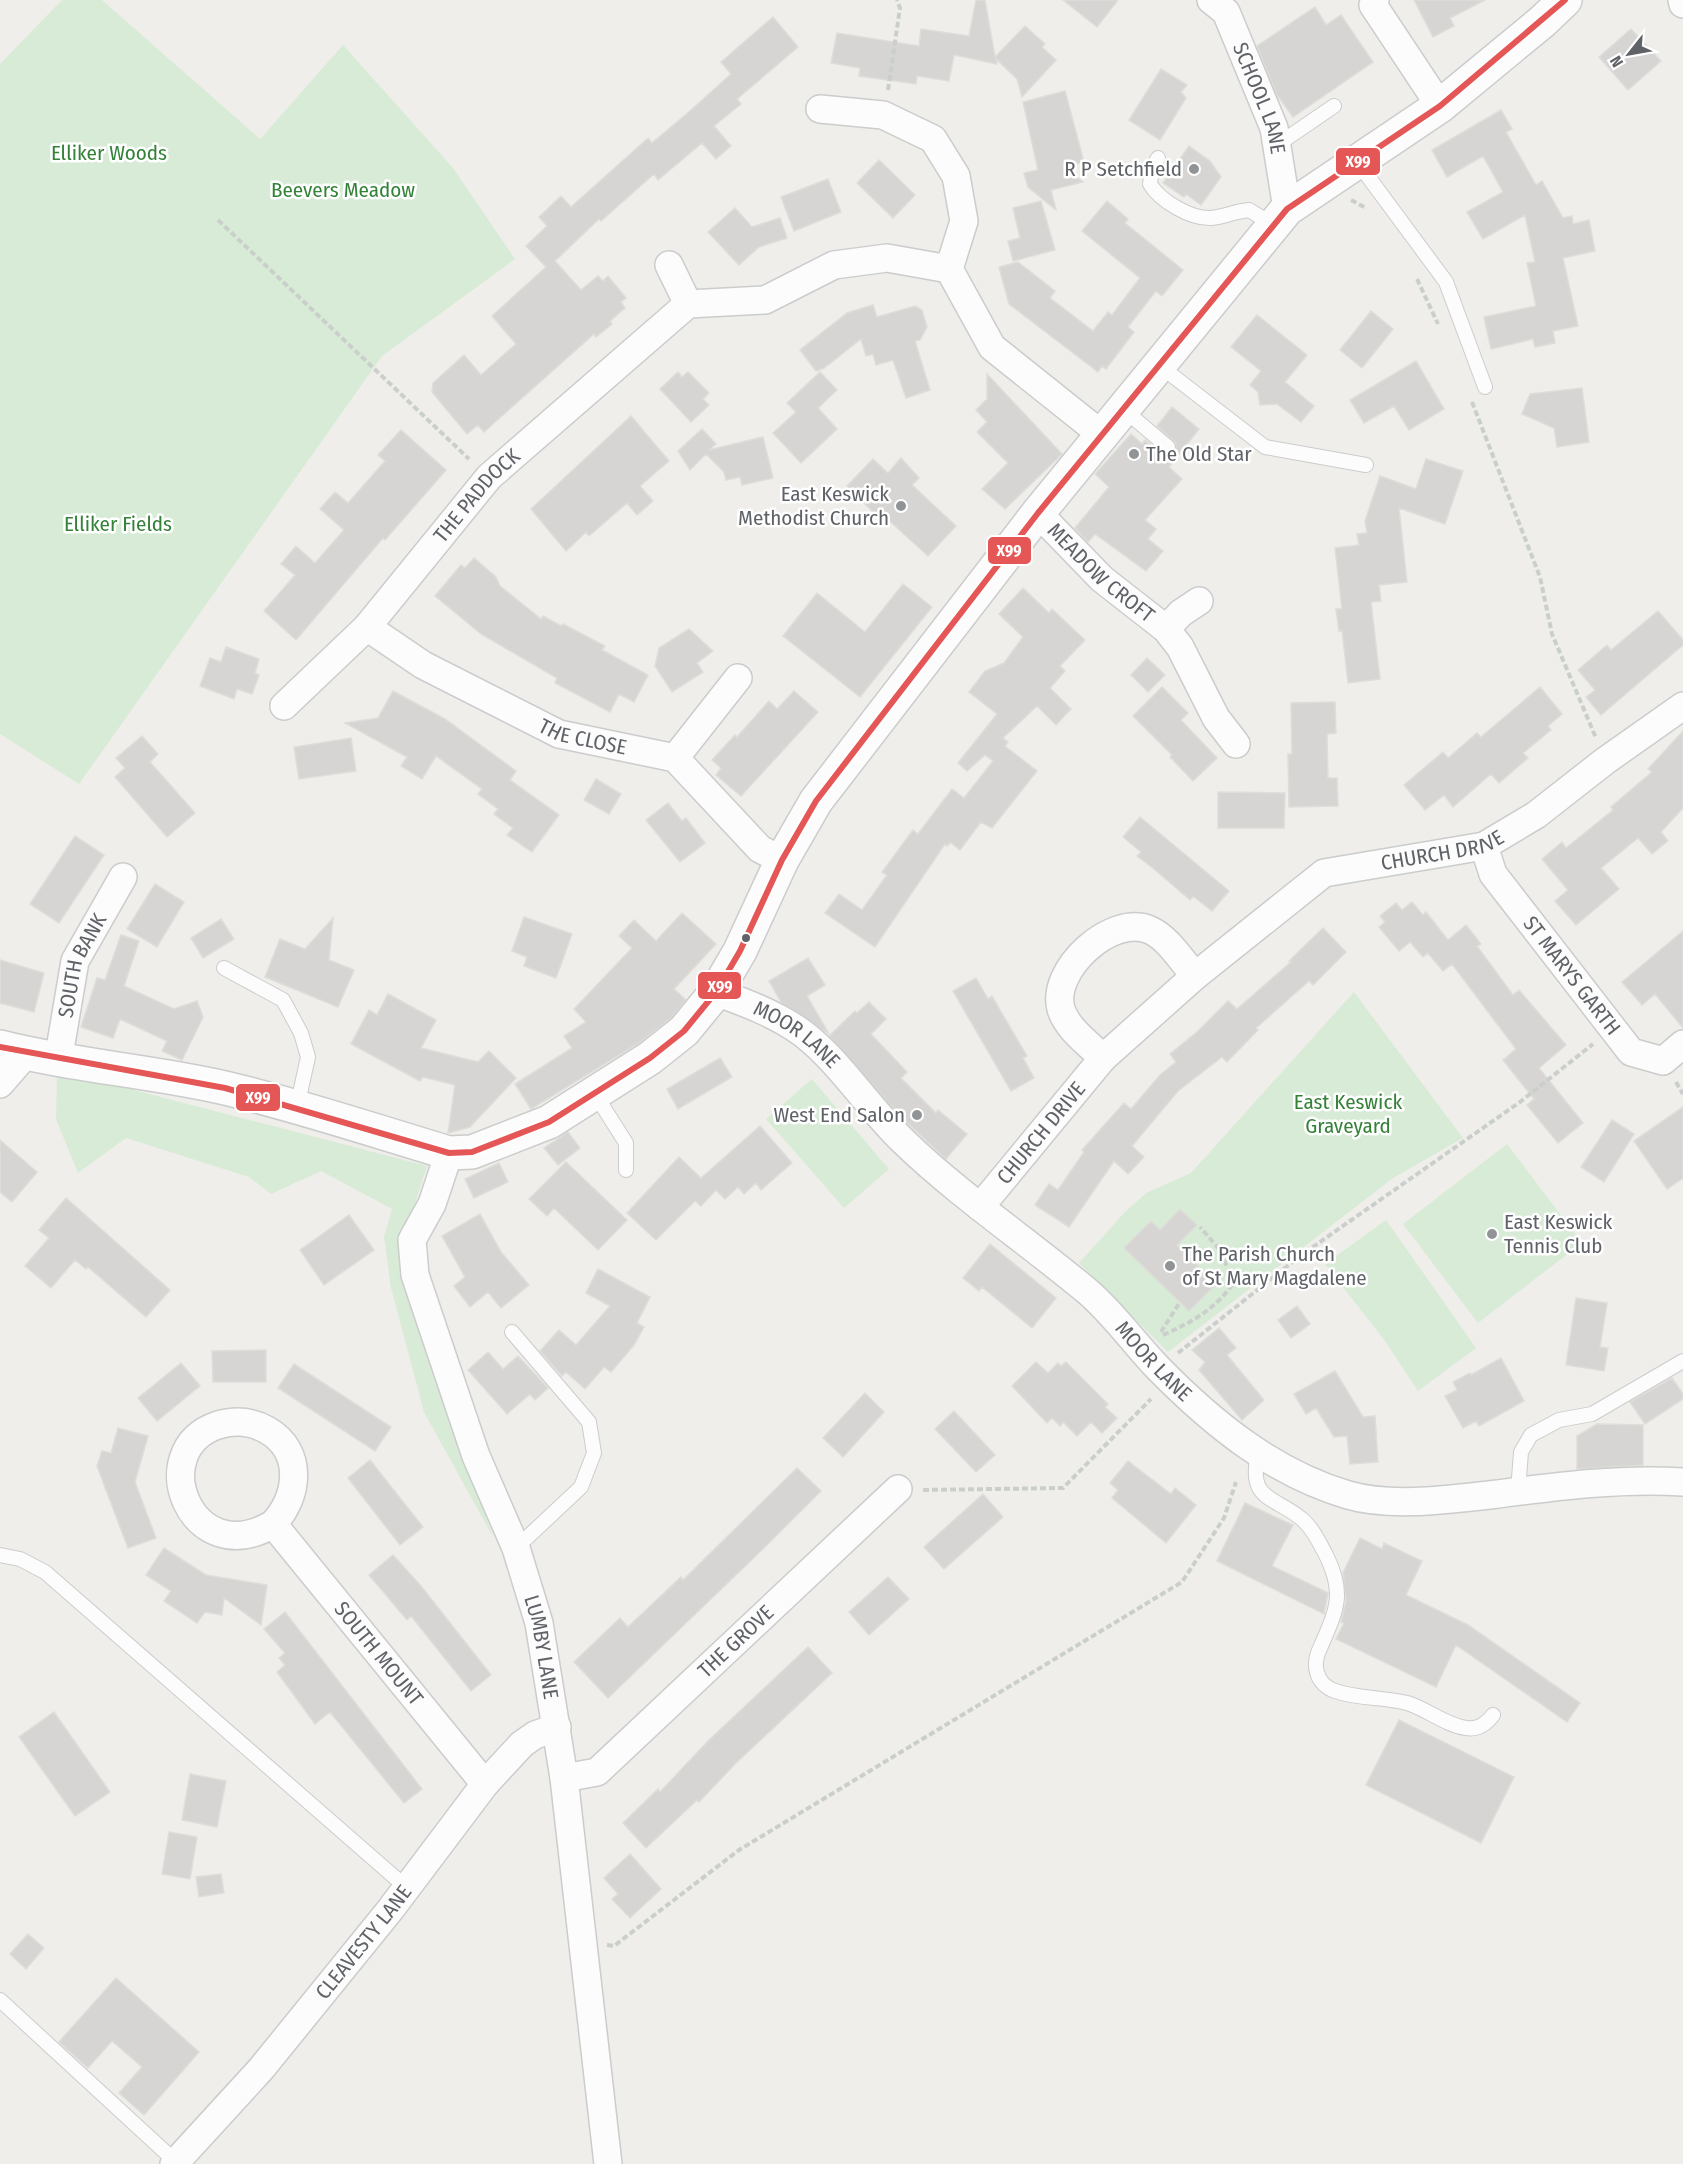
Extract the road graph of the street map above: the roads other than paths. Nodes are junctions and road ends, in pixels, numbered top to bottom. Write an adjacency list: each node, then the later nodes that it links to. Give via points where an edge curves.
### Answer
1 (1211, 0): 7 (street, SCHOOL LANE, via 1226,12 1274,128)
2 (1375, 0): 5 (street, via 1373,5)
3 (1565, 0): 5 (street)
4 (1334, 106): 7 (lane)
5 (1440, 106): 9 (street)
6 (820, 109): 12 (street, via 883,115 933,140 956,176 964,221)
7 (1277, 145): 10 (street, SCHOOL LANE)
8 (1158, 158): 10 (lane, via 1150,184 1185,211 1207,218 1249,210)
9 (1358, 163): 10 (street, via 1322,183); 15 (lane, via 1446,282)
10 (1280, 217): 14 (street)
11 (669, 265): 13 (street)
12 (949, 269): 13 (street, via 887,258 834,265 765,300); 17 (street, via 992,347)
13 (688, 304): 22 (street, THE PADDOCK, via 489,477)
14 (1160, 366): 16 (street); 19 (lane, via 1265,447)
15 (1485, 387)
16 (1123, 409): 17 (street); 18 (lane)
17 (1101, 434): 20 (street)
18 (1168, 447)
19 (1366, 465)
20 (1038, 513): 23 (street, MEADOW CROFT, via 1102,579); 30 (street, via 816,801)
21 (1199, 601): 23 (street, MEADOW CROFT)
22 (367, 627): 25 (street, THE PADDOCK); 28 (street, THE CLOSE, via 423,665 559,734)
23 (1166, 629): 27 (street, MEADOW CROFT, via 1180,647 1216,718)
24 (738, 678): 28 (street)
25 (284, 706)
26 (1683, 706): 29 (street, CHURCH DRIVE, via 1536,814)
27 (1236, 744)
28 (675, 758): 30 (street, via 760,849)
29 (1484, 846): 33 (street, CHURCH DRIVE, via 1324,873); 35 (street, ST MARYS GARTH, via 1493,874 1630,1052 1663,1061)
30 (782, 860): 34 (street, via 740,951)
31 (123, 877): 38 (street, SOUTH BANK, via 75,961)
32 (224, 968): 41 (lane, via 283,1000 302,1033 308,1057)
33 (1195, 976): 37 (street, CHURCH DRIVE); 37 (street, via 1160,936 1136,926 1111,932 1078,958 1061,982 1062,1011 1069,1024)
34 (716, 992): 40 (street, via 684,1031); 44 (street, MOOR LANE, via 797,1029 903,1141)
35 (1683, 1044)
36 (13, 1050): 38 (street); 39 (street)
37 (1103, 1058): 44 (street, CHURCH DRIVE)
38 (58, 1061): 41 (street, via 223,1088)
39 (0, 1084)
40 (595, 1094): 42 (street, via 549,1122 504,1141 472,1152); 43 (lane, via 626,1143)
41 (297, 1107): 42 (street)
42 (449, 1153): 52 (street, LUMBY LANE, via 432,1204 412,1240 415,1275 476,1456)
43 (626, 1170)
44 (980, 1207): 47 (street, MOOR LANE, via 1090,1293 1158,1368)
45 (512, 1332): 52 (lane, via 589,1422 594,1453 581,1487)
46 (1683, 1360): 50 (lane, via 1592,1413 1559,1420 1531,1435 1521,1452)
47 (1253, 1451): 50 (street, MOOR LANE, via 1296,1476 1351,1496 1444,1500); 54 (lane, via 1258,1485 1274,1503 1304,1521 1336,1576 1336,1611 1317,1656 1321,1682 1336,1692 1411,1704 1466,1728 1482,1726)
48 (1683, 1482): 50 (street, MOOR LANE, via 1647,1480)
49 (898, 1489): 56 (street, THE GROVE, via 597,1772)
50 (1518, 1491)
51 (273, 1524): 51 (street, via 246,1535 231,1536 211,1529 194,1515 186,1503 180,1474 190,1446 200,1435 213,1427 241,1422 270,1431 281,1442 291,1462 294,1484 284,1513); 57 (street, SOUTH MOUNT)
52 (516, 1548): 55 (street, LUMBY LANE, via 539,1623)
53 (0, 1555): 58 (lane, via 20,1559 45,1572)
54 (1493, 1715)
55 (556, 1726): 56 (street, LUMBY LANE); 57 (street, CLEAVESTY LANE, via 522,1744)
56 (564, 1778): 61 (street, LUMBY LANE)
57 (485, 1784): 58 (street, CLEAVESTY LANE)
58 (407, 1888): 60 (street, CLEAVESTY LANE, via 261,2068)
59 (0, 2000): 60 (lane)
60 (175, 2163)
61 (608, 2164)

